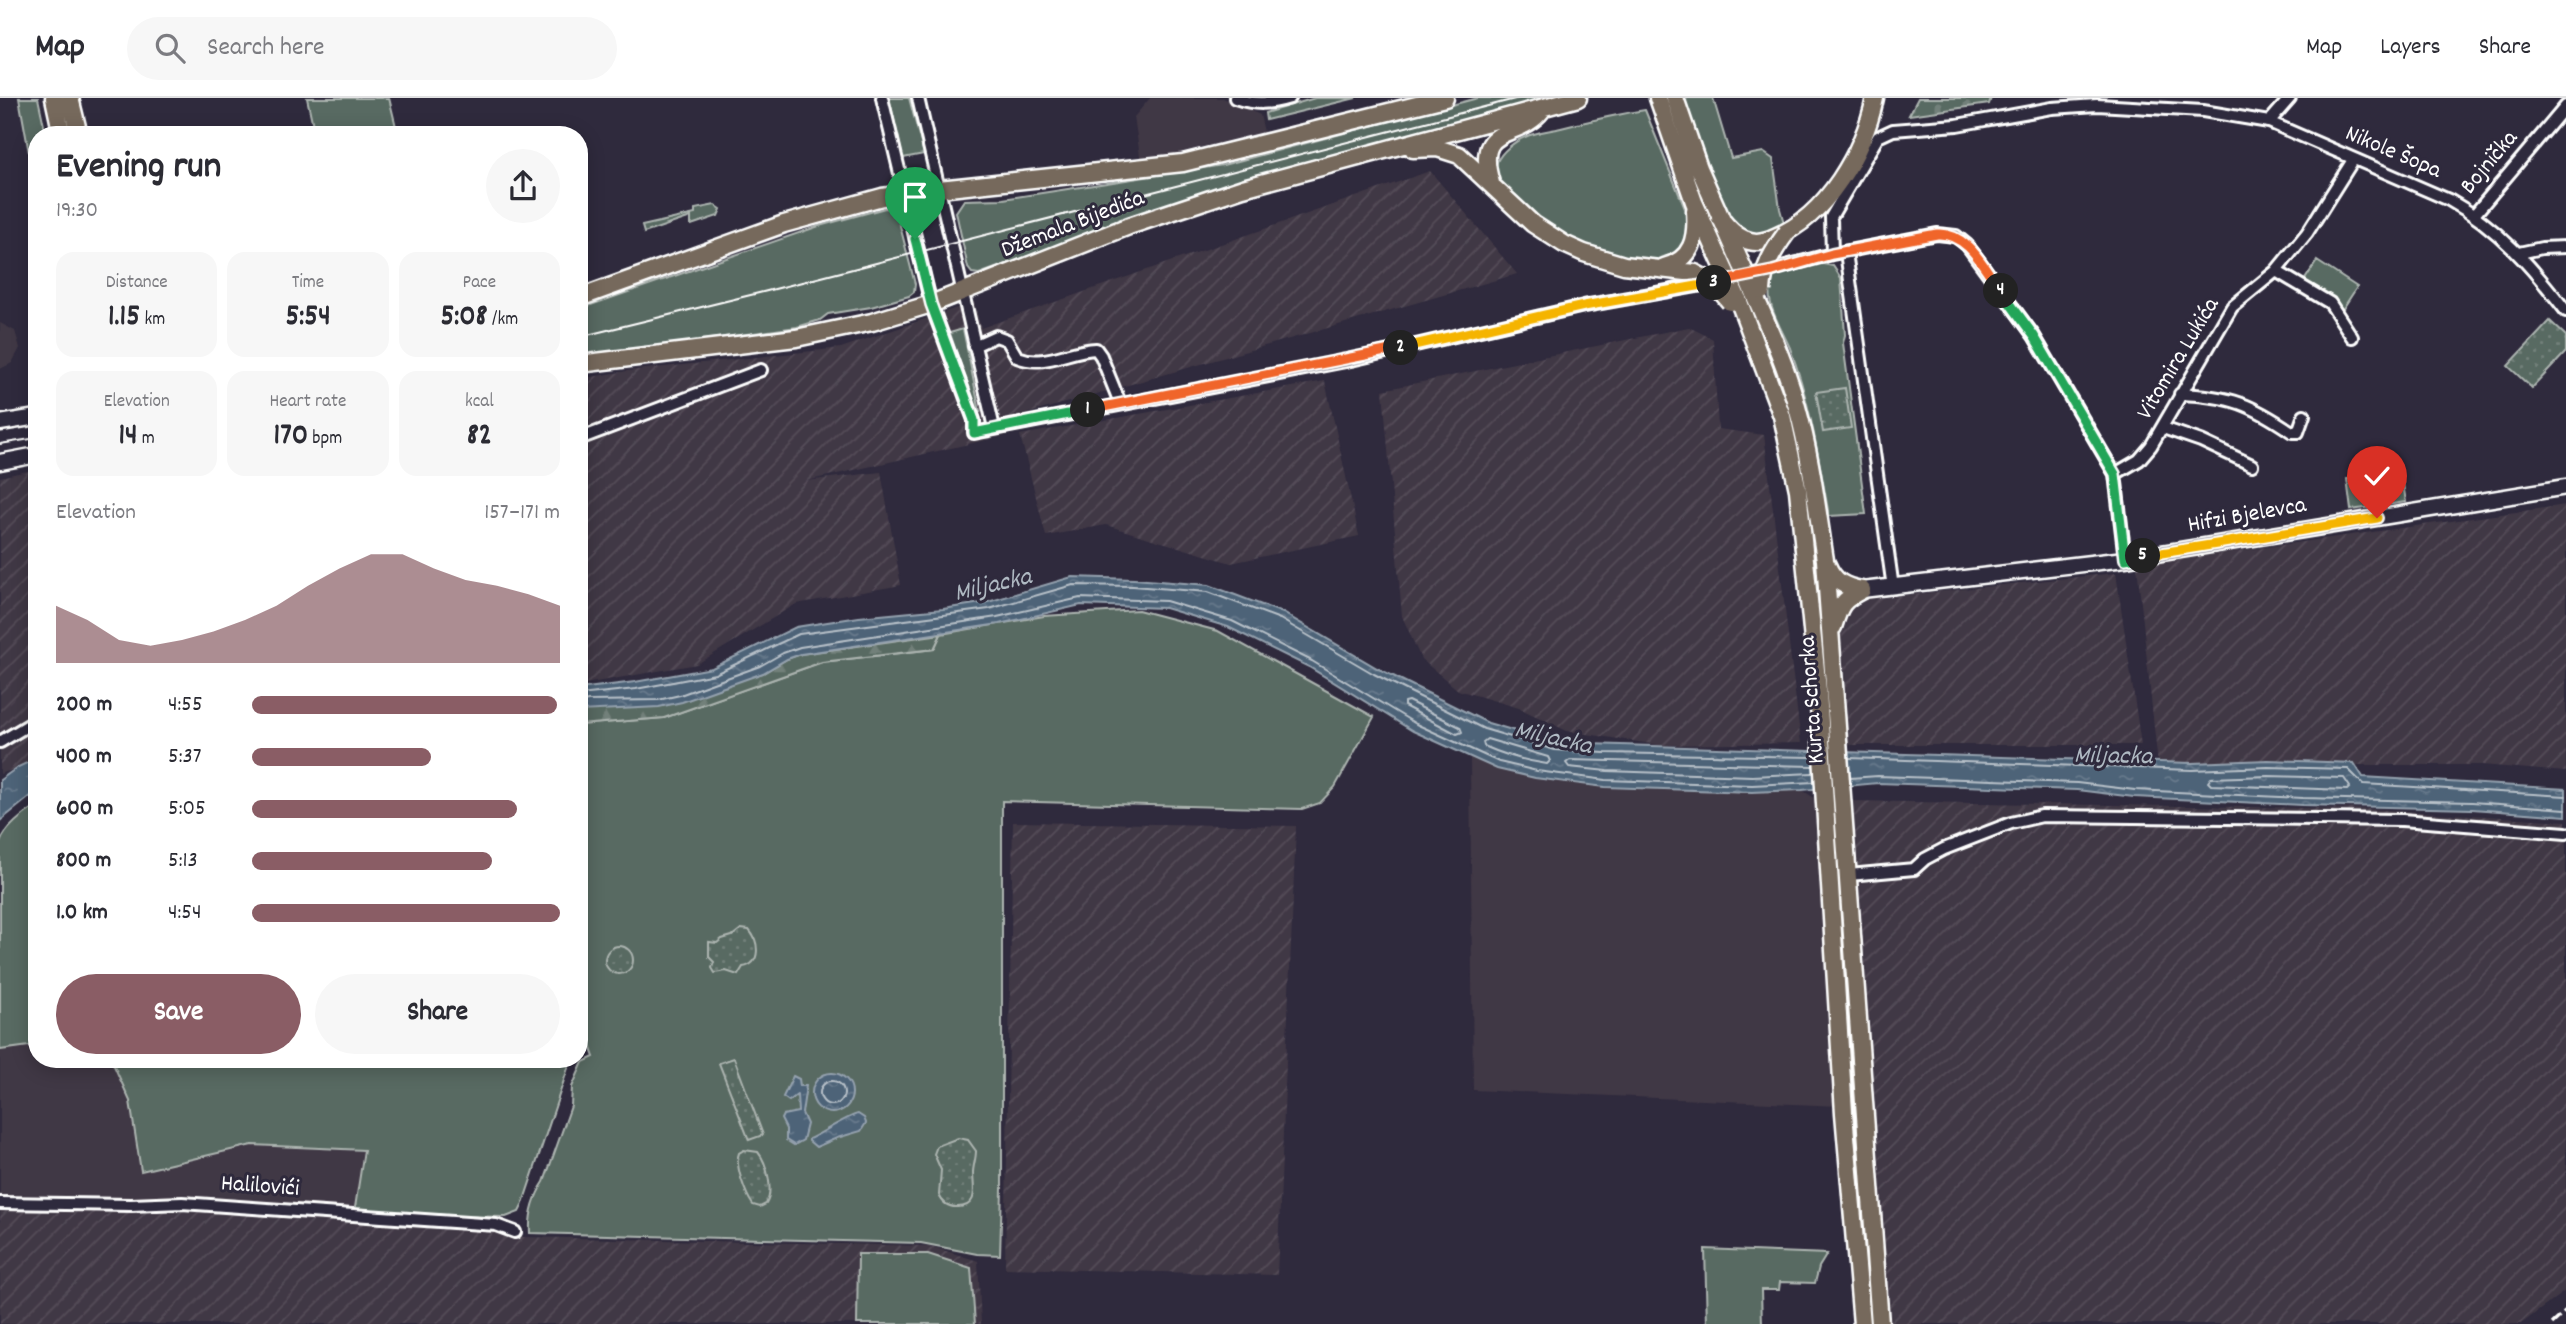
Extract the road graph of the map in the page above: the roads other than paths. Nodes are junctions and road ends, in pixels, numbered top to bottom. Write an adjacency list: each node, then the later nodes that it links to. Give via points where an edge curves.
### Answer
1 (54, 98): 23 (main road)
2 (70, 98): 24 (main road)
3 (882, 98): 30 (street)
4 (918, 98): 29 (street)
5 (1235, 98): 6 (street, via 1256,104)
6 (1290, 98)
7 (1401, 98): 21 (main road)
8 (1445, 98): 21 (main road, Džemala Bijedića)
9 (1578, 98): 18 (main road, Džemala Bijedića)
10 (1658, 98): 27 (main road, Kurta Schorka)
11 (1675, 98): 27 (main road, Kurta Schorka)
12 (1875, 98): 34 (main road, via 1865,130 1836,184)
13 (2020, 98): 20 (street)
14 (2208, 98): 19 (street)
15 (2290, 98): 22 (street)
16 (2098, 102): 19 (street, Nikole Šopa); 20 (street, Nikole Šopa)
17 (2566, 106): 32 (street, Bojnička)
18 (1545, 107): 25 (main road, Džemala Bijedića); 28 (main road, via 1532,120 1494,139 1487,163)
19 (2203, 111): 22 (street, Nikole Šopa)
20 (2021, 112): 38 (street, Nikole Šopa, via 1957,125 1893,130 1878,137 1831,217)
21 (1371, 117): 29 (main road, Džemala Bijedića, via 1183,163)
22 (2269, 122): 26 (street, Nikole Šopa)
23 (60, 126)
24 (77, 126)
25 (1390, 148): 28 (main road, via 1449,150); 41 (main road, Džemala Bijedića, via 1165,213)
26 (2353, 160): 32 (street, Nikole Šopa); 40 (street, Vitomira Lukića, via 2307,233)
27 (1692, 171): 31 (main road, Kurta Schorka); 33 (main road, Kurta Schorka)
28 (1491, 183): 39 (main road, via 1517,211 1564,244 1605,260)
29 (939, 188): 30 (main road, Džemala Bijedića); 41 (street)
30 (904, 193): 43 (main road, Džemala Bijedića, via 793,221); 45 (street)
31 (1694, 202): 39 (main road, via 1692,249 1678,262); 44 (main road, Kurta Schorka, bridge)
32 (2474, 215): 37 (street, Nikole Šopa)
33 (1720, 218): 34 (main road, bridge, via 1731,231 1751,242); 42 (main road, Kurta Schorka, bridge)
34 (1787, 232): 42 (main road, bridge, via 1768,260)
35 (2566, 247): 37 (street)
36 (1846, 252): 38 (street); 62 (street, via 1937,234 1962,240 2034,336); 66 (street)
37 (2519, 253): 46 (street, Nikole Šopa)
38 (1832, 254): 52 (street, via 1735,279 1584,306 1351,360)
39 (1659, 268): 44 (main road, bridge, via 1695,273)
40 (2276, 271): 47 (street, via 2330,303); 51 (street, Vitomira Lukića, via 2232,307)
41 (963, 292): 45 (main road, Džemala Bijedića); 48 (street)
42 (1758, 292): 65 (main road, Kurta Schorka, via 1797,407)
43 (588, 295)
44 (1734, 300): 75 (main road, Kurta Schorka, via 1744,315 1782,416 1798,490 1822,746)
45 (931, 304): 49 (main road, Džemala Bijedića, via 796,338); 56 (street, via 974,420 974,433)
46 (2566, 311)
47 (2352, 337)
48 (974, 346): 52 (street, via 996,336 1007,340 1017,357 1031,361 1096,349); 56 (street)
49 (588, 363)
50 (761, 370): 58 (street)
51 (2180, 394): 53 (street, via 2216,395 2243,403 2292,432 2301,428); 57 (street, Vitomira Lukića)
52 (1120, 403): 56 (street)
53 (2304, 415)
54 (28, 418): 55 (main road)
55 (0, 423)
56 (994, 428)
57 (2163, 428): 61 (street); 62 (street, Vitomira Lukića, via 2139,460)
58 (588, 436)
59 (28, 457): 60 (main road)
60 (0, 462)
61 (2252, 465)
62 (2115, 474): 64 (street)
63 (2566, 487): 64 (main road, Hifzi Bjelevca)
64 (2125, 559): 66 (main road, Hifzi Bjelevca)
65 (1825, 560): 67 (main road, via 1835,581); 68 (main road, Kurta Schorka)
66 (1894, 587): 67 (main road, Hifzi Bjelevca)
67 (1862, 590): 68 (main road, via 1846,598)
68 (1831, 632): 72 (main road, Kurta Schorka)
69 (28, 725): 70 (street)
70 (0, 742)
71 (2566, 833): 72 (street, via 2402,820 2042,816 1944,849 1914,869)
72 (1849, 874): 76 (main road, Kurta Schorka)
73 (0, 1203): 74 (street, Halilovići, via 182,1203 496,1225)
74 (515, 1232)
75 (1862, 1324)
76 (1880, 1324)

